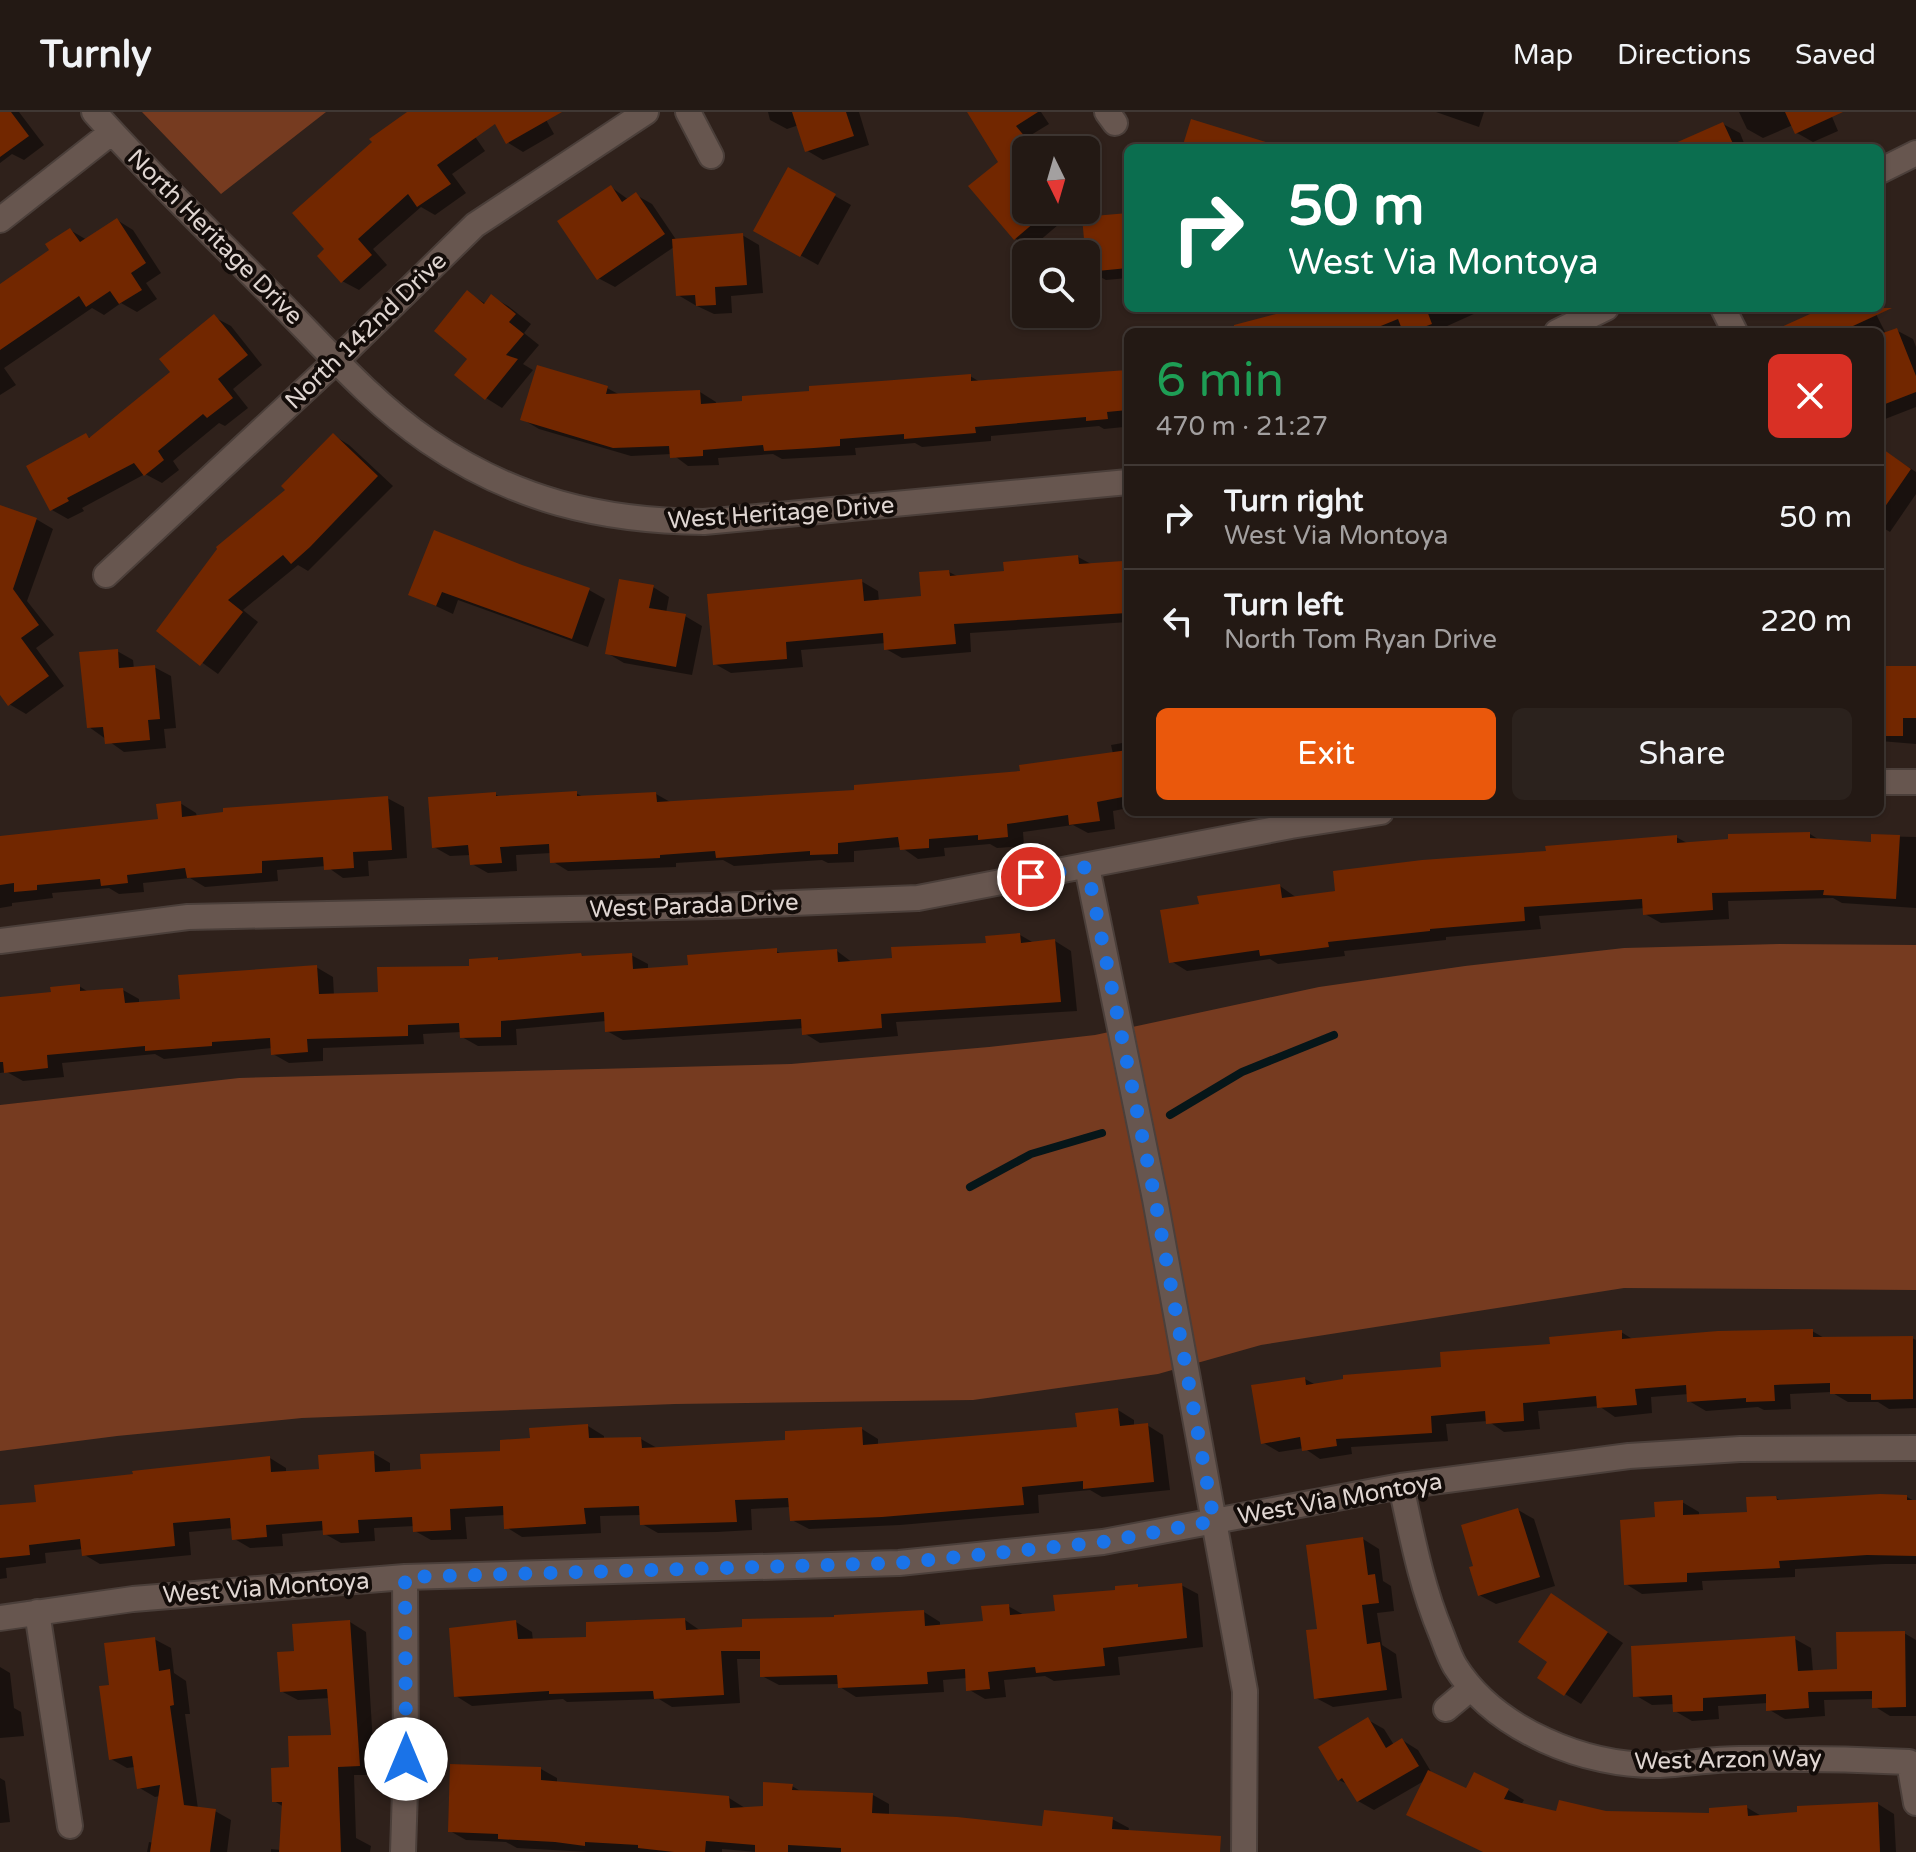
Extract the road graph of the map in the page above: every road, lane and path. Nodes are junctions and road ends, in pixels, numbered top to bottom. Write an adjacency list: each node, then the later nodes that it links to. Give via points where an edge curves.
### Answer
1 (94, 112): 4 (street, North Heritage Drive)
2 (646, 112): 11 (street, North 142nd Drive, via 475,225)
3 (688, 112): 6 (street)
4 (112, 132): 8 (street); 11 (street, North Heritage Drive)
5 (1916, 153): 7 (street)
6 (711, 156)
7 (1884, 169)
8 (0, 220)
9 (1598, 312): 10 (street)
10 (1565, 328)
11 (337, 360): 12 (street, West Heritage Drive, via 402,421 485,475 605,516 704,522); 13 (street, North 142nd Drive)
12 (1124, 482)
13 (106, 575)
14 (1884, 782): 15 (street)
15 (1916, 782)
16 (1355, 816): 17 (street, West Parada Drive)
17 (1087, 867): 18 (street, West Parada Drive, via 918,898 188,917); 21 (street)
18 (0, 941)
19 (1916, 1448): 20 (street, West Via Montoya, via 1629,1456)
20 (1401, 1486): 21 (street, West Via Montoya); 25 (street, West Arzon Way, via 1431,1610 1454,1664)
21 (1214, 1521): 22 (street, West Via Montoya, via 1103,1542 899,1563); 30 (street, via 1245,1691)
22 (405, 1577): 23 (street, West Via Montoya); 29 (street)
23 (37, 1612): 24 (street, West Via Montoya); 28 (street)
24 (0, 1618)
25 (1471, 1688): 26 (street); 27 (street, West Arzon Way, via 1541,1739 1613,1762 1658,1765 1818,1757 1909,1762)
26 (1446, 1709)
27 (1916, 1803)
28 (70, 1826)
29 (403, 1852)
30 (1244, 1852)

